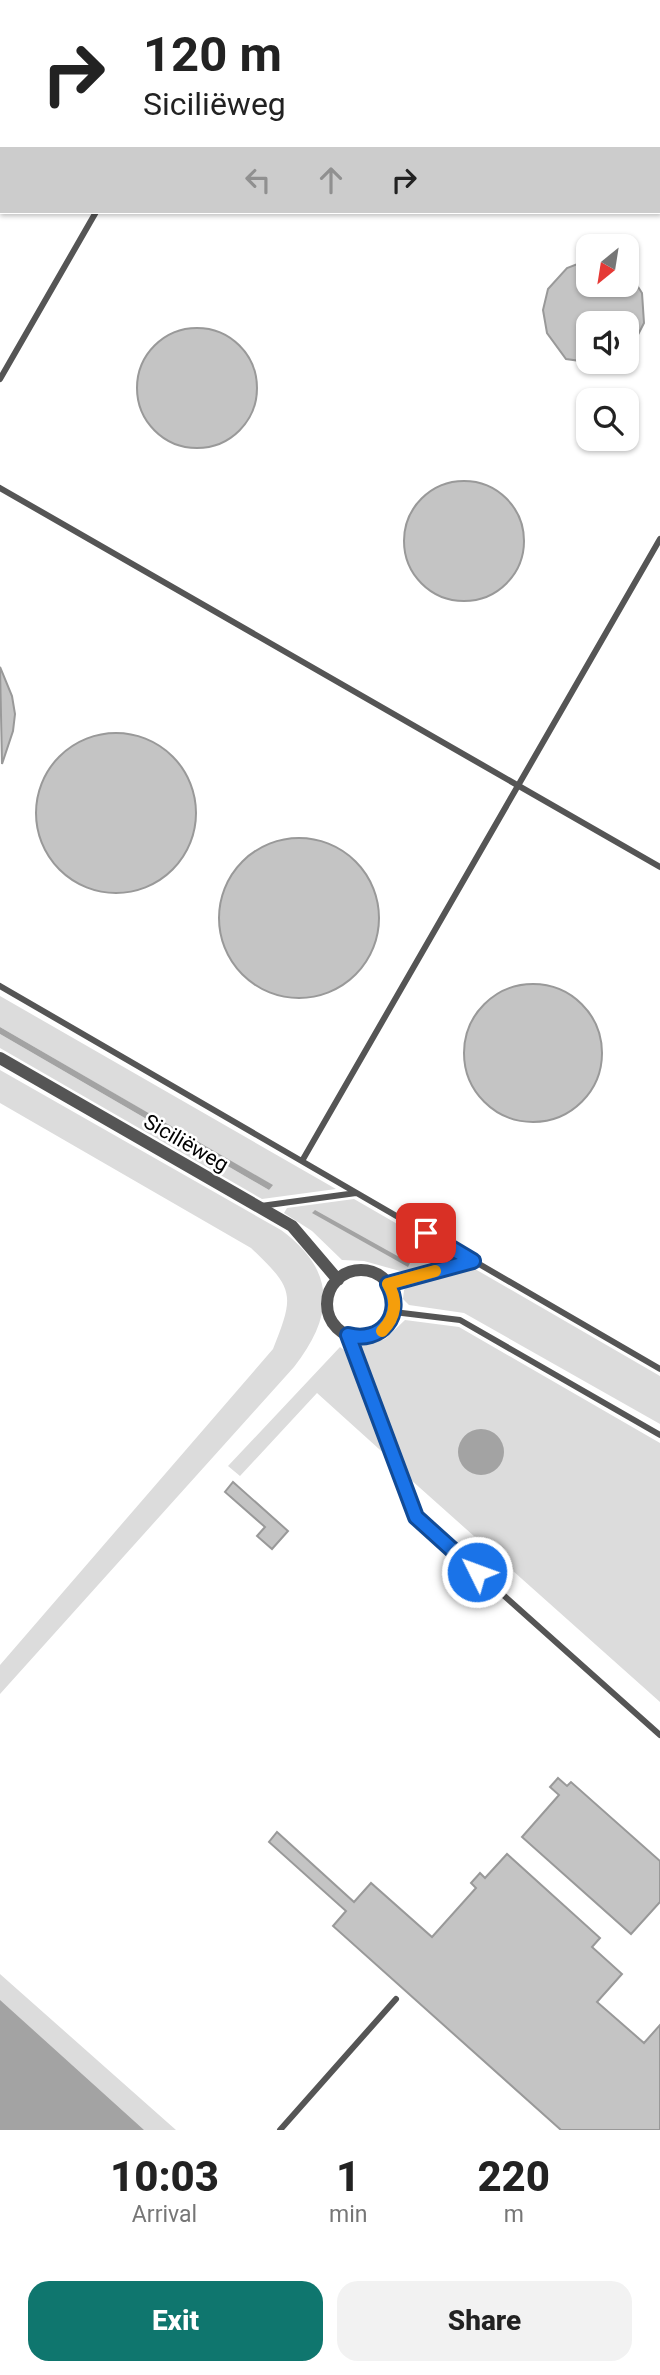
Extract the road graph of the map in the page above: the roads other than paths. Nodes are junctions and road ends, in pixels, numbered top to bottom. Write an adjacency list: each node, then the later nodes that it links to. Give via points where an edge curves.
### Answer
1 (95, 214): 2 (lane)
2 (0, 379)
3 (0, 488): 5 (lane)
4 (660, 539): 5 (lane)
5 (518, 786): 6 (lane); 9 (lane)
6 (660, 867)
7 (0, 986): 9 (lane)
8 (0, 1058): 11 (street, Siciliëweg)
9 (302, 1161): 10 (lane)
10 (356, 1193): 11 (lane); 12 (lane)
11 (257, 1206): 13 (street, Siciliëweg, via 292,1226)
12 (473, 1261): 14 (lane); 17 (lane)
13 (338, 1280): 14 (street, via 364,1270); 16 (street, via 331,1288 328,1310 338,1329)
14 (388, 1284): 15 (street)
15 (394, 1312): 16 (street, via 376,1334 367,1338); 18 (lane, via 460,1320)
16 (348, 1335): 19 (lane, via 416,1517)
17 (660, 1369)
18 (660, 1434)
19 (660, 1735)
20 (396, 1999): 21 (lane)
21 (280, 2130)

